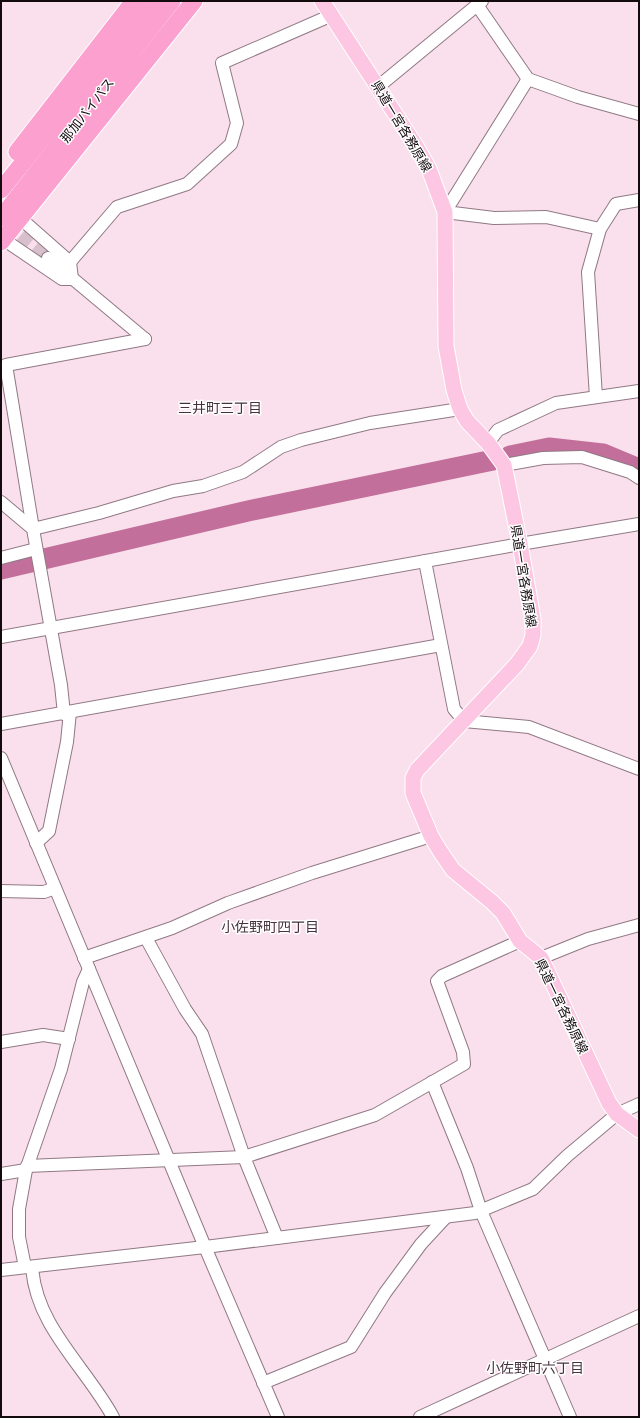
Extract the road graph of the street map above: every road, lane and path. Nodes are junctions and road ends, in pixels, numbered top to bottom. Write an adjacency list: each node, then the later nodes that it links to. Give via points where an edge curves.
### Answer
1 (134, 1): 11 (highway)
2 (153, 1): 12 (highway, 那加バイパス)
3 (172, 1): 15 (highway, 那加バイパス)
4 (194, 1): 16 (highway)
5 (322, 1): 7 (main road, 県道一宮各務原線)
6 (480, 3): 8 (street); 9 (street)
7 (332, 16): 9 (main road, 県道一宮各務原線); 20 (street, via 222,64 237,123 231,144 187,184 117,207)
8 (528, 80): 10 (street); 14 (street)
9 (379, 86): 14 (main road, 県道一宮各務原線, via 429,169)
10 (639, 114)
11 (1, 172)
12 (1, 190)
13 (639, 200): 17 (street, via 616,204)
14 (445, 212): 17 (street, via 494,218 546,217); 24 (main road, 県道一宮各務原線, via 446,346)
15 (1, 218)
16 (20, 218): 18 (highway); 20 (street)
17 (600, 229): 23 (street, via 588,272)
18 (2, 240): 21 (street, via 62,279)
19 (48, 258): 21 (street)
20 (70, 262): 21 (street)
21 (72, 278): 30 (street, via 145,339 6,365)
22 (639, 391): 23 (street)
23 (596, 397): 25 (street, via 556,403 498,430)
24 (460, 409): 25 (main road, 県道一宮各務原線, via 467,421); 30 (street, via 370,424 301,440 281,447 243,472 210,484)
25 (488, 443): 26 (main road, 県道一宮各務原線)
26 (504, 465): 27 (street, via 543,458 582,457 630,472); 31 (main road, 県道一宮各務原線)
27 (639, 478)
28 (1, 502): 30 (street)
29 (639, 524): 31 (street)
30 (33, 529): 32 (street)
31 (520, 544): 34 (street); 39 (main road, 県道一宮各務原線, via 533,619 530,646 517,664)
32 (38, 557): 33 (street); 35 (street)
33 (1, 558)
34 (425, 561): 35 (street); 37 (street)
35 (51, 628): 36 (street); 38 (street)
36 (1, 638)
37 (441, 645): 38 (street); 39 (street, via 454,709)
38 (67, 713): 40 (street); 44 (street, via 67,742 49,831)
39 (464, 721): 42 (street, via 529,727); 43 (main road, 県道一宮各務原線, via 417,770 413,778 414,792)
40 (1, 724)
41 (1, 758): 44 (street)
42 (639, 768)
43 (431, 836): 48 (street, via 312,872 228,903); 49 (main road, 県道一宮各務原線, via 453,870 497,907)
44 (36, 843): 45 (street)
45 (55, 888): 46 (street, via 44,892); 51 (street)
46 (1, 891)
47 (639, 925): 50 (street, via 588,939)
48 (146, 938): 51 (street); 58 (street, via 185,1009 202,1034)
49 (520, 941): 50 (main road, 県道一宮各務原線); 54 (street, via 442,976 437,981 463,1052 464,1064)
50 (541, 958): 56 (main road, 県道一宮各務原線)
51 (87, 963): 52 (street); 59 (street)
52 (69, 1038): 53 (street, via 43,1036); 60 (street, via 61,1069)
53 (1, 1042)
54 (432, 1082): 58 (street, via 374,1115); 62 (street, via 467,1168)
55 (639, 1104): 56 (street)
56 (617, 1114): 57 (main road, 県道一宮各務原線); 62 (street, via 533,1189)
57 (639, 1130)
58 (244, 1157): 59 (street); 64 (street)
59 (169, 1160): 60 (street); 65 (street)
60 (26, 1168): 61 (street); 66 (street, via 19,1209 19,1237)
61 (1, 1174)
62 (480, 1211): 63 (street); 69 (street)
63 (446, 1217): 64 (street); 70 (street, via 421,1244 385,1293 351,1347)
64 (277, 1238): 65 (street)
65 (205, 1247): 66 (street); 70 (street)
66 (28, 1267): 67 (street); 71 (street, via 36,1294 52,1330 101,1395)
67 (1, 1270)
68 (639, 1316): 69 (street)
69 (545, 1360): 73 (street); 74 (street)
70 (264, 1383): 72 (street)
71 (113, 1417)
72 (278, 1417)
73 (420, 1417)
74 (570, 1417)

